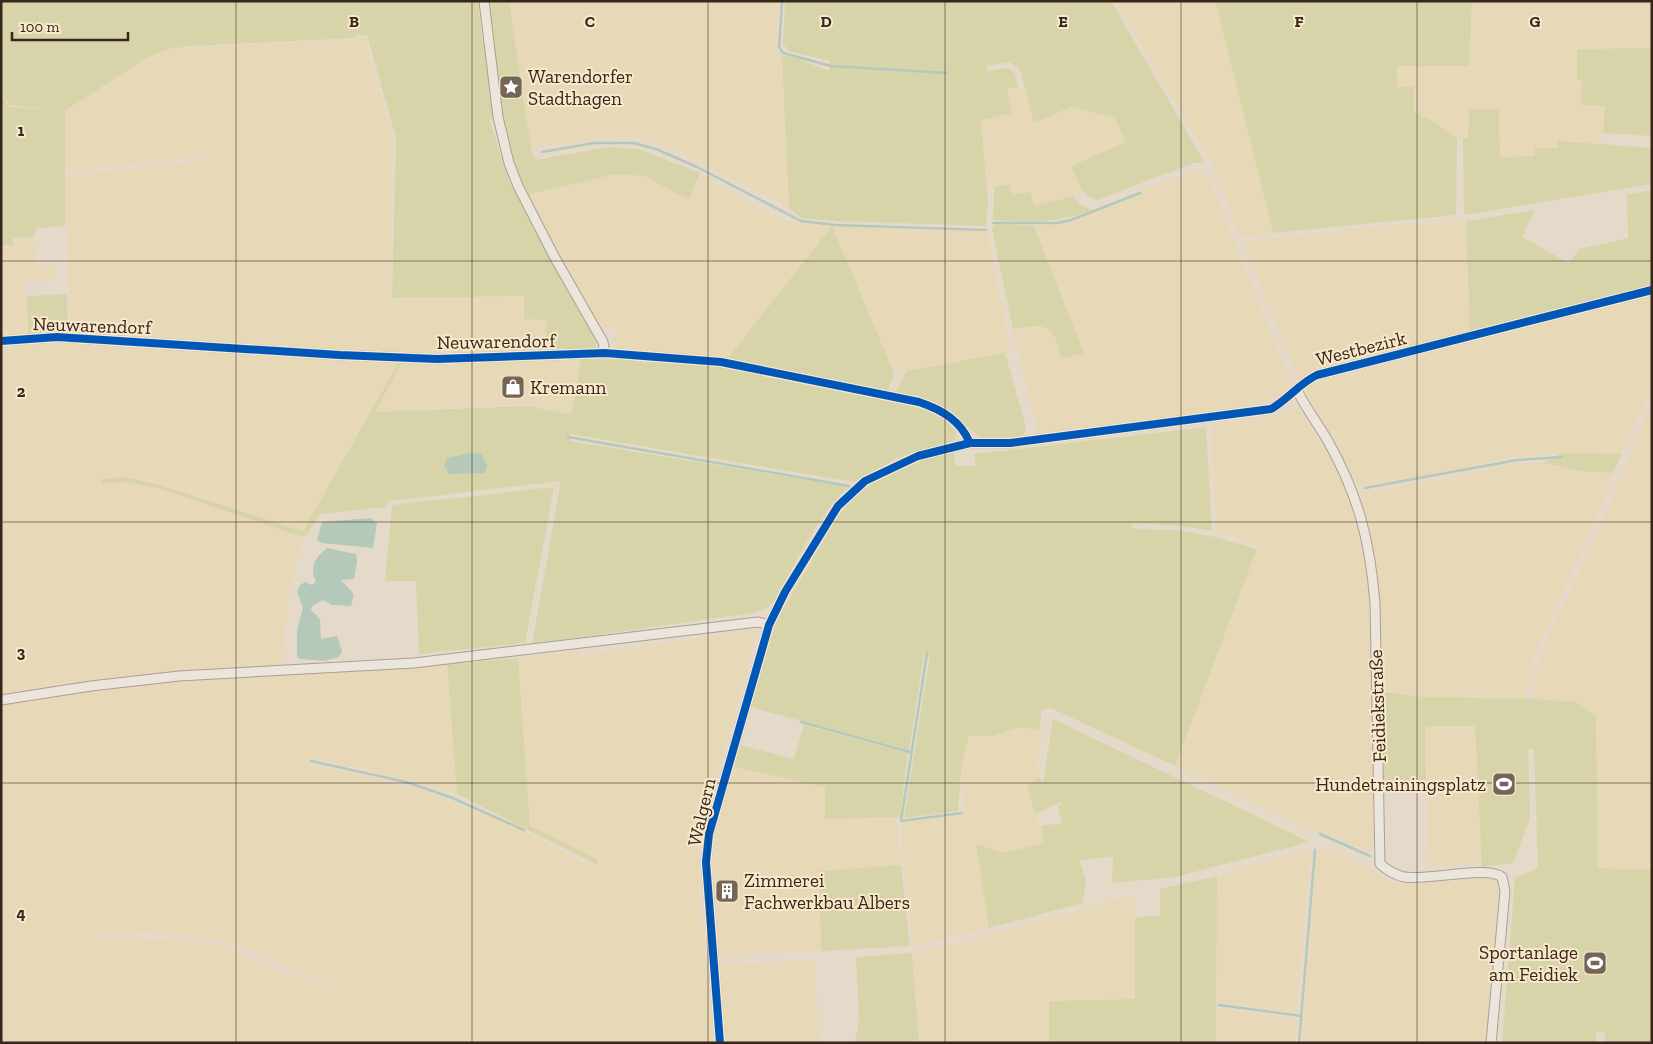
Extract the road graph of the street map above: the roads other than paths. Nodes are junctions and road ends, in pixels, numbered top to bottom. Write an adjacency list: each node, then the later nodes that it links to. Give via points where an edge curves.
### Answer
1 (484, 1): 4 (street, via 498,117 509,163 555,258 602,342)
2 (1652, 290): 5 (street, Westbezirk, via 1317,375)
3 (1, 341): 4 (street, Neuwarendorf, via 57,337 437,359)
4 (605, 354): 6 (street, Neuwarendorf, via 721,362 919,402 952,418 964,430)
5 (1297, 390): 6 (street, Westbezirk, via 1271,409 1258,412 1010,444); 10 (street, Feidiekstraße, via 1344,473 1366,531 1375,603 1380,864 1403,877 1490,872 1502,877 1505,892)
6 (970, 443): 7 (street, Westbezirk, via 900,462 852,491 838,506)
7 (769, 624): 8 (street, via 758,622 414,662 179,676); 9 (street, Walgern, via 714,814 707,852)
8 (1, 700)
9 (720, 1043)
10 (1491, 1043)

